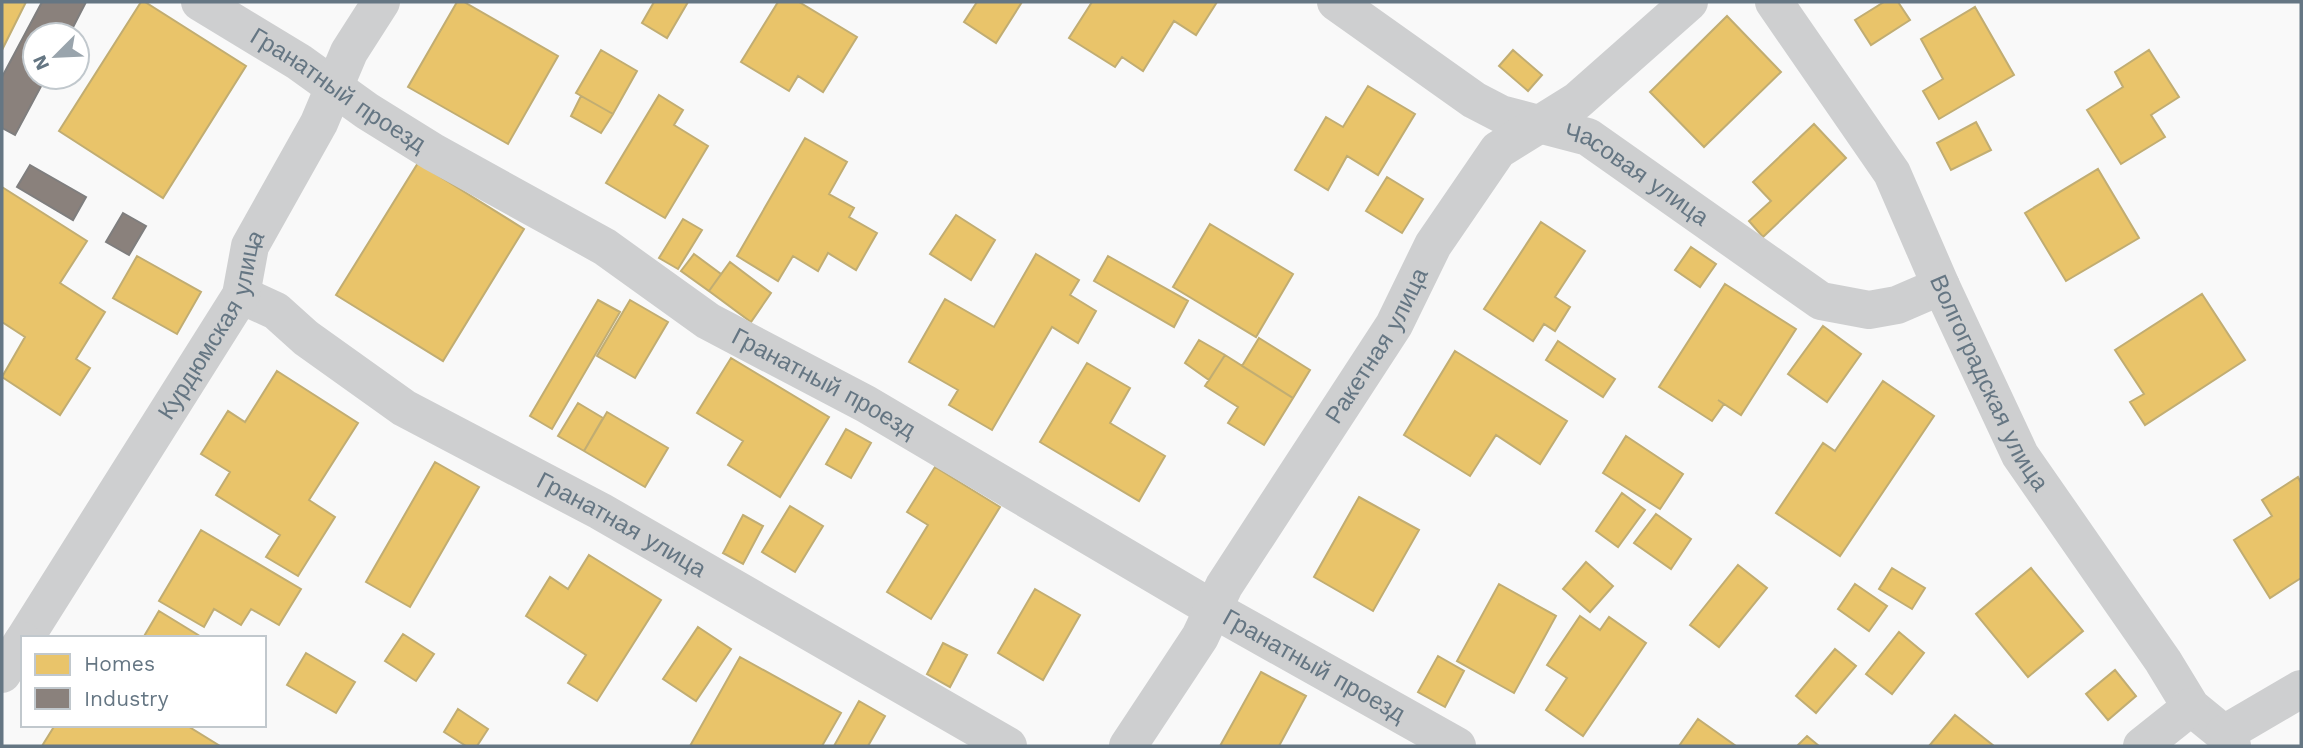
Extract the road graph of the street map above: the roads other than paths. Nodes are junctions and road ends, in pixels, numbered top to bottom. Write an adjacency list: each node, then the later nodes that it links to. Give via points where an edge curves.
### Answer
1 (200, 2): 6 (street, Гранатный проезд)
2 (381, 2): 6 (street, Курдюмская улица, via 349,52)
3 (1336, 2): 7 (street, Часовая улица, via 1474,100)
4 (1689, 2): 7 (street, Ракетная улица, via 1577,101)
5 (1774, 2): 8 (street, Волгоградская улица, via 1892,173)
6 (334, 88): 9 (street, Курдюмская улица, via 250,246); 10 (street, Гранатный проезд, via 433,152 605,247 708,321 866,404)
7 (1537, 125): 8 (street, Часовая улица, via 1588,137 1821,301 1869,310 1897,305); 10 (street, Ракетная улица, via 1498,150 1433,245 1394,325)
8 (1941, 286): 15 (street, Волгоградская улица, via 2020,455)
9 (241, 295): 11 (street, Курдюмская улица); 17 (street, Гранатная улица, via 276,311 404,408 600,511)
10 (1213, 609): 18 (street, Ракетная улица, via 1200,637); 19 (street, Гранатный проезд)
11 (26, 636)
12 (21, 644): 13 (street, Курдюмская улица)
13 (2, 674)
14 (2301, 688): 16 (street)
15 (2191, 707): 16 (street, Волгоградская улица); 20 (street)
16 (2228, 740)
17 (1008, 746)
18 (1128, 746)
19 (1457, 746)
20 (2142, 746)

